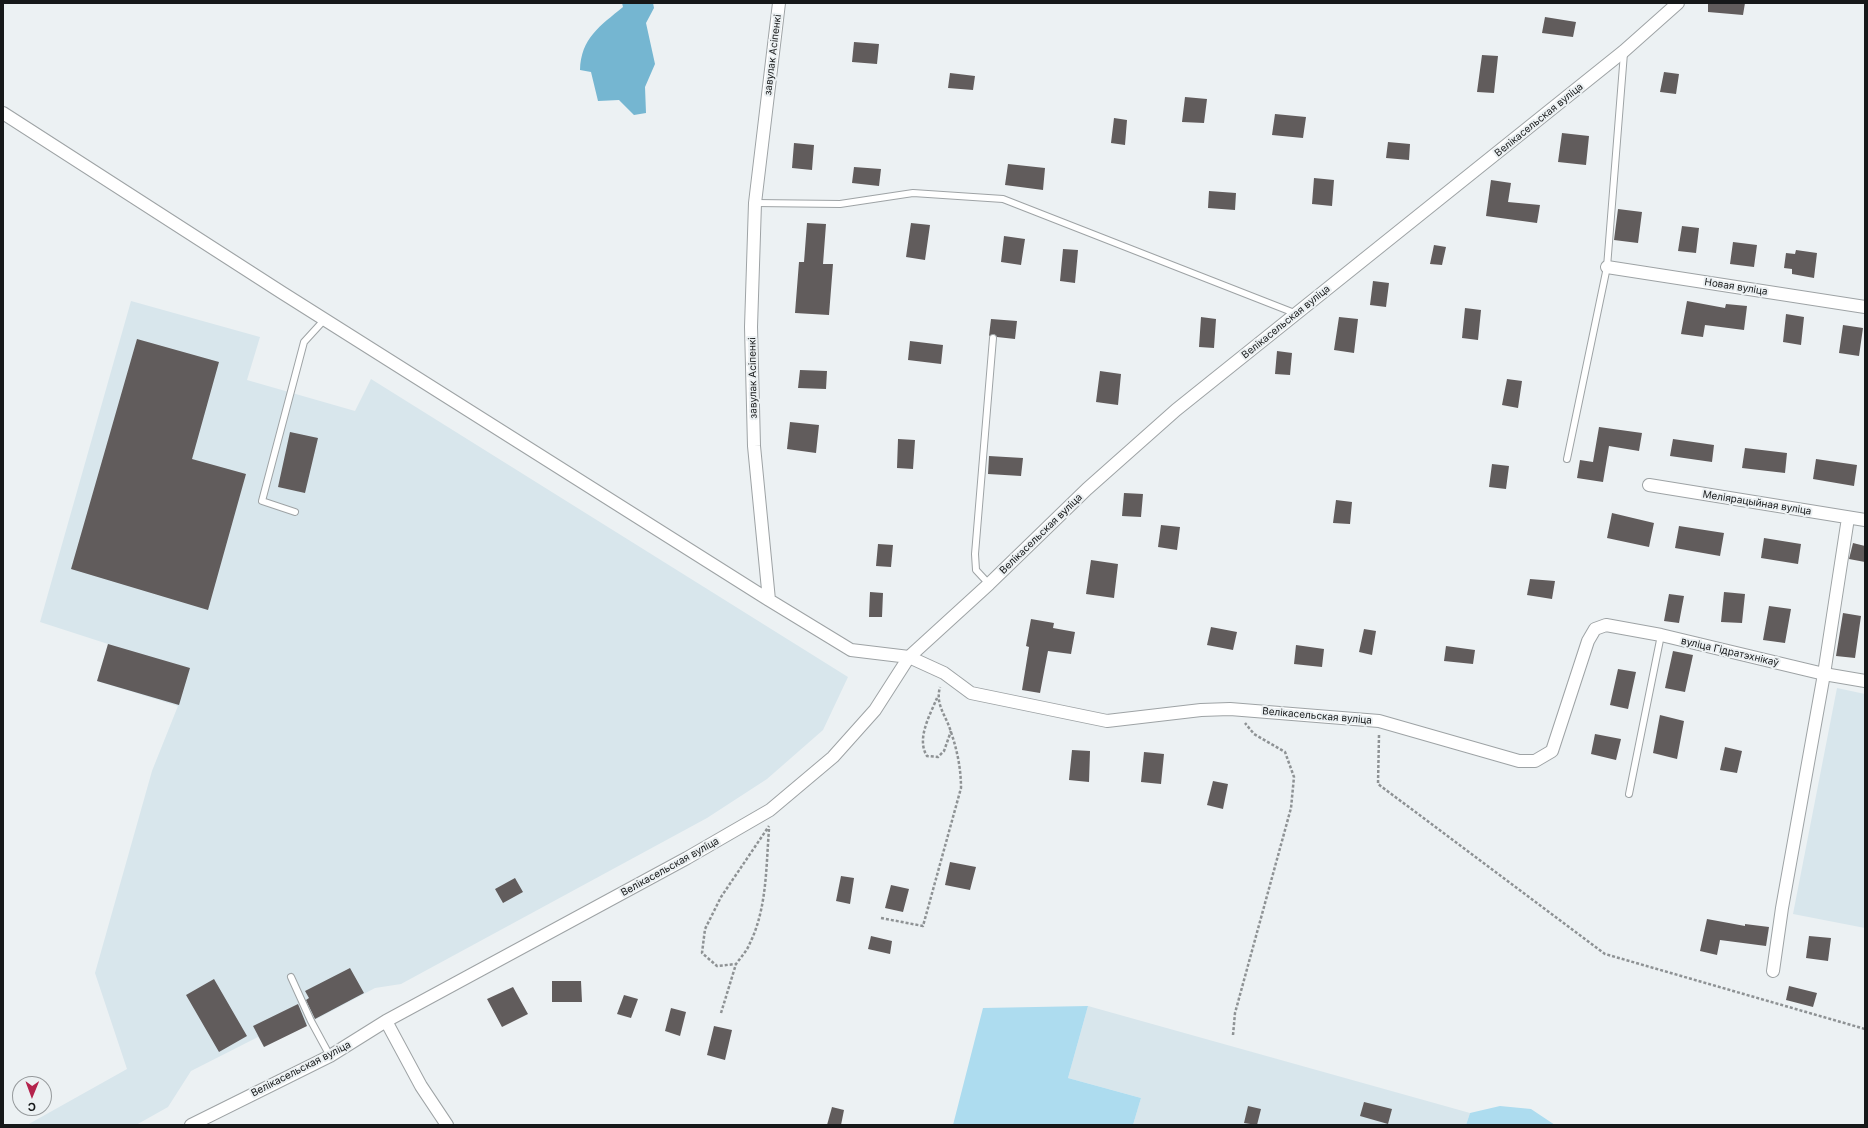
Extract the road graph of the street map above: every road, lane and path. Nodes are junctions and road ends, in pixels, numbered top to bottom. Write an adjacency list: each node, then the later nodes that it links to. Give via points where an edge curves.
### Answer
1 (779, 3): 5 (street, завулак Асіпенкі)
2 (1678, 3): 3 (street, Велікасельская вуліца)
3 (1624, 51): 6 (lane); 8 (street, Велікасельская вуліца)
4 (3, 113): 9 (street)
5 (755, 203): 8 (lane, via 840,204 913,193 1003,200); 17 (street, завулак Асіпенкі, via 751,327 754,446)
6 (1607, 267): 7 (street, Новая вуліца); 11 (lane)
7 (1865, 307)
8 (1297, 314): 16 (street, Велікасельская вуліца, via 1176,410 1087,489)
9 (325, 319): 13 (lane, via 304,342 262,501); 17 (street)
10 (993, 338): 16 (lane, via 975,554 976,570)
11 (1567, 459)
12 (1649, 485): 14 (street, Меліярацыйная вуліца)
13 (294, 512)
14 (1848, 518): 15 (street, Меліярацыйная вуліца); 22 (street)
15 (1865, 520)
16 (989, 584): 20 (street, Велікасельская вуліца)
17 (769, 600): 20 (street, via 851,650)
18 (1595, 629): 19 (street, вуліца Гідратэхнікаў, via 1606,624); 26 (street, Велікасельская вуліца, via 1588,641 1552,751 1535,761 1519,761)
19 (1660, 635): 22 (street, вуліца Гідратэхнікаў); 28 (lane)
20 (909, 658): 21 (street, Велікасельская вуліца); 29 (street, Велікасельская вуліца, via 875,710 833,757)
21 (944, 673): 24 (path); 25 (street, Велікасельская вуліца, via 971,694 1107,721)
22 (1824, 674): 23 (street, вуліца Гідратэхнікаў); 33 (street)
23 (1865, 681)
24 (937, 698): 27 (path); 27 (path, via 924,732 922,749 927,756 938,757 944,751)
25 (1230, 709): 26 (street, Велікасельская вуліца); 38 (path, via 1254,734 1285,752 1294,777 1291,808 1235,1013)
26 (1379, 720): 37 (path, via 1378,784 1605,954)
27 (951, 730): 31 (path, via 961,766 961,788 923,926)
28 (1629, 794)
29 (770, 810): 30 (path); 36 (street, Велікасельская вуліца)
30 (768, 829): 32 (path, via 765,882 759,918 750,944); 32 (path, via 721,897 705,929 702,953 717,966)
31 (881, 918)
32 (736, 964): 35 (path)
33 (1773, 971)
34 (291, 977): 39 (lane)
35 (721, 1013)
36 (386, 1022): 39 (street, Велікасельская вуліца); 41 (street, via 421,1086)
37 (1865, 1029)
38 (1233, 1035)
39 (330, 1056): 40 (street, Велікасельская вуліца)
40 (191, 1125)
41 (447, 1125)

